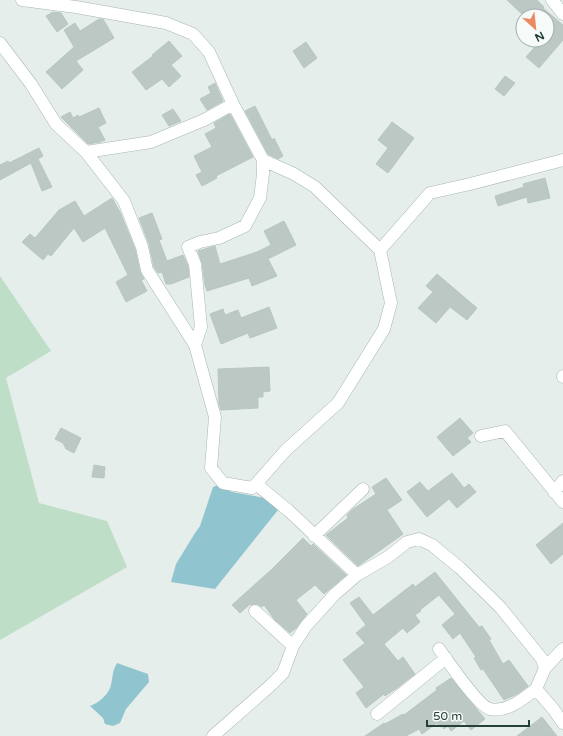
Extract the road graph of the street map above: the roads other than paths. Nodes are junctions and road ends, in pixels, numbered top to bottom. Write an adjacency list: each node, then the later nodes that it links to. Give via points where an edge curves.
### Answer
1 (22, 0): 5 (street, via 166,23 193,34 210,52)
2 (552, 0): 3 (street)
3 (563, 14)
4 (0, 43): 6 (street, via 31,84 56,124)
5 (233, 104): 6 (street, via 204,120 151,142); 7 (street)
6 (86, 152): 10 (street, via 124,202 142,247 147,270)
7 (262, 160): 9 (street, via 294,174 315,187); 10 (street, via 260,198 245,226 219,238 188,247 195,264 201,327)
8 (563, 160): 9 (street, via 430,193)
9 (380, 250): 13 (street, via 390,303 384,329 338,403 286,450)
10 (195, 345): 13 (street, via 215,417 211,468 223,483 252,488)
11 (481, 436): 15 (street, via 505,431)
12 (563, 481): 15 (street)
13 (256, 484): 17 (street)
14 (363, 489): 17 (street)
15 (554, 492): 16 (street)
16 (563, 502)
17 (314, 536): 18 (street)
18 (357, 574): 20 (street, via 306,626); 22 (street, via 388,557 407,542 418,538 432,545 500,607 542,659)
19 (255, 611): 20 (street)
20 (293, 646): 26 (street, via 283,673)
21 (563, 649): 22 (street)
22 (545, 668): 23 (street)
23 (536, 689): 24 (street, via 517,703 500,710 488,709 478,702 443,654); 25 (street)
24 (377, 714)
25 (563, 723)
26 (212, 736)

